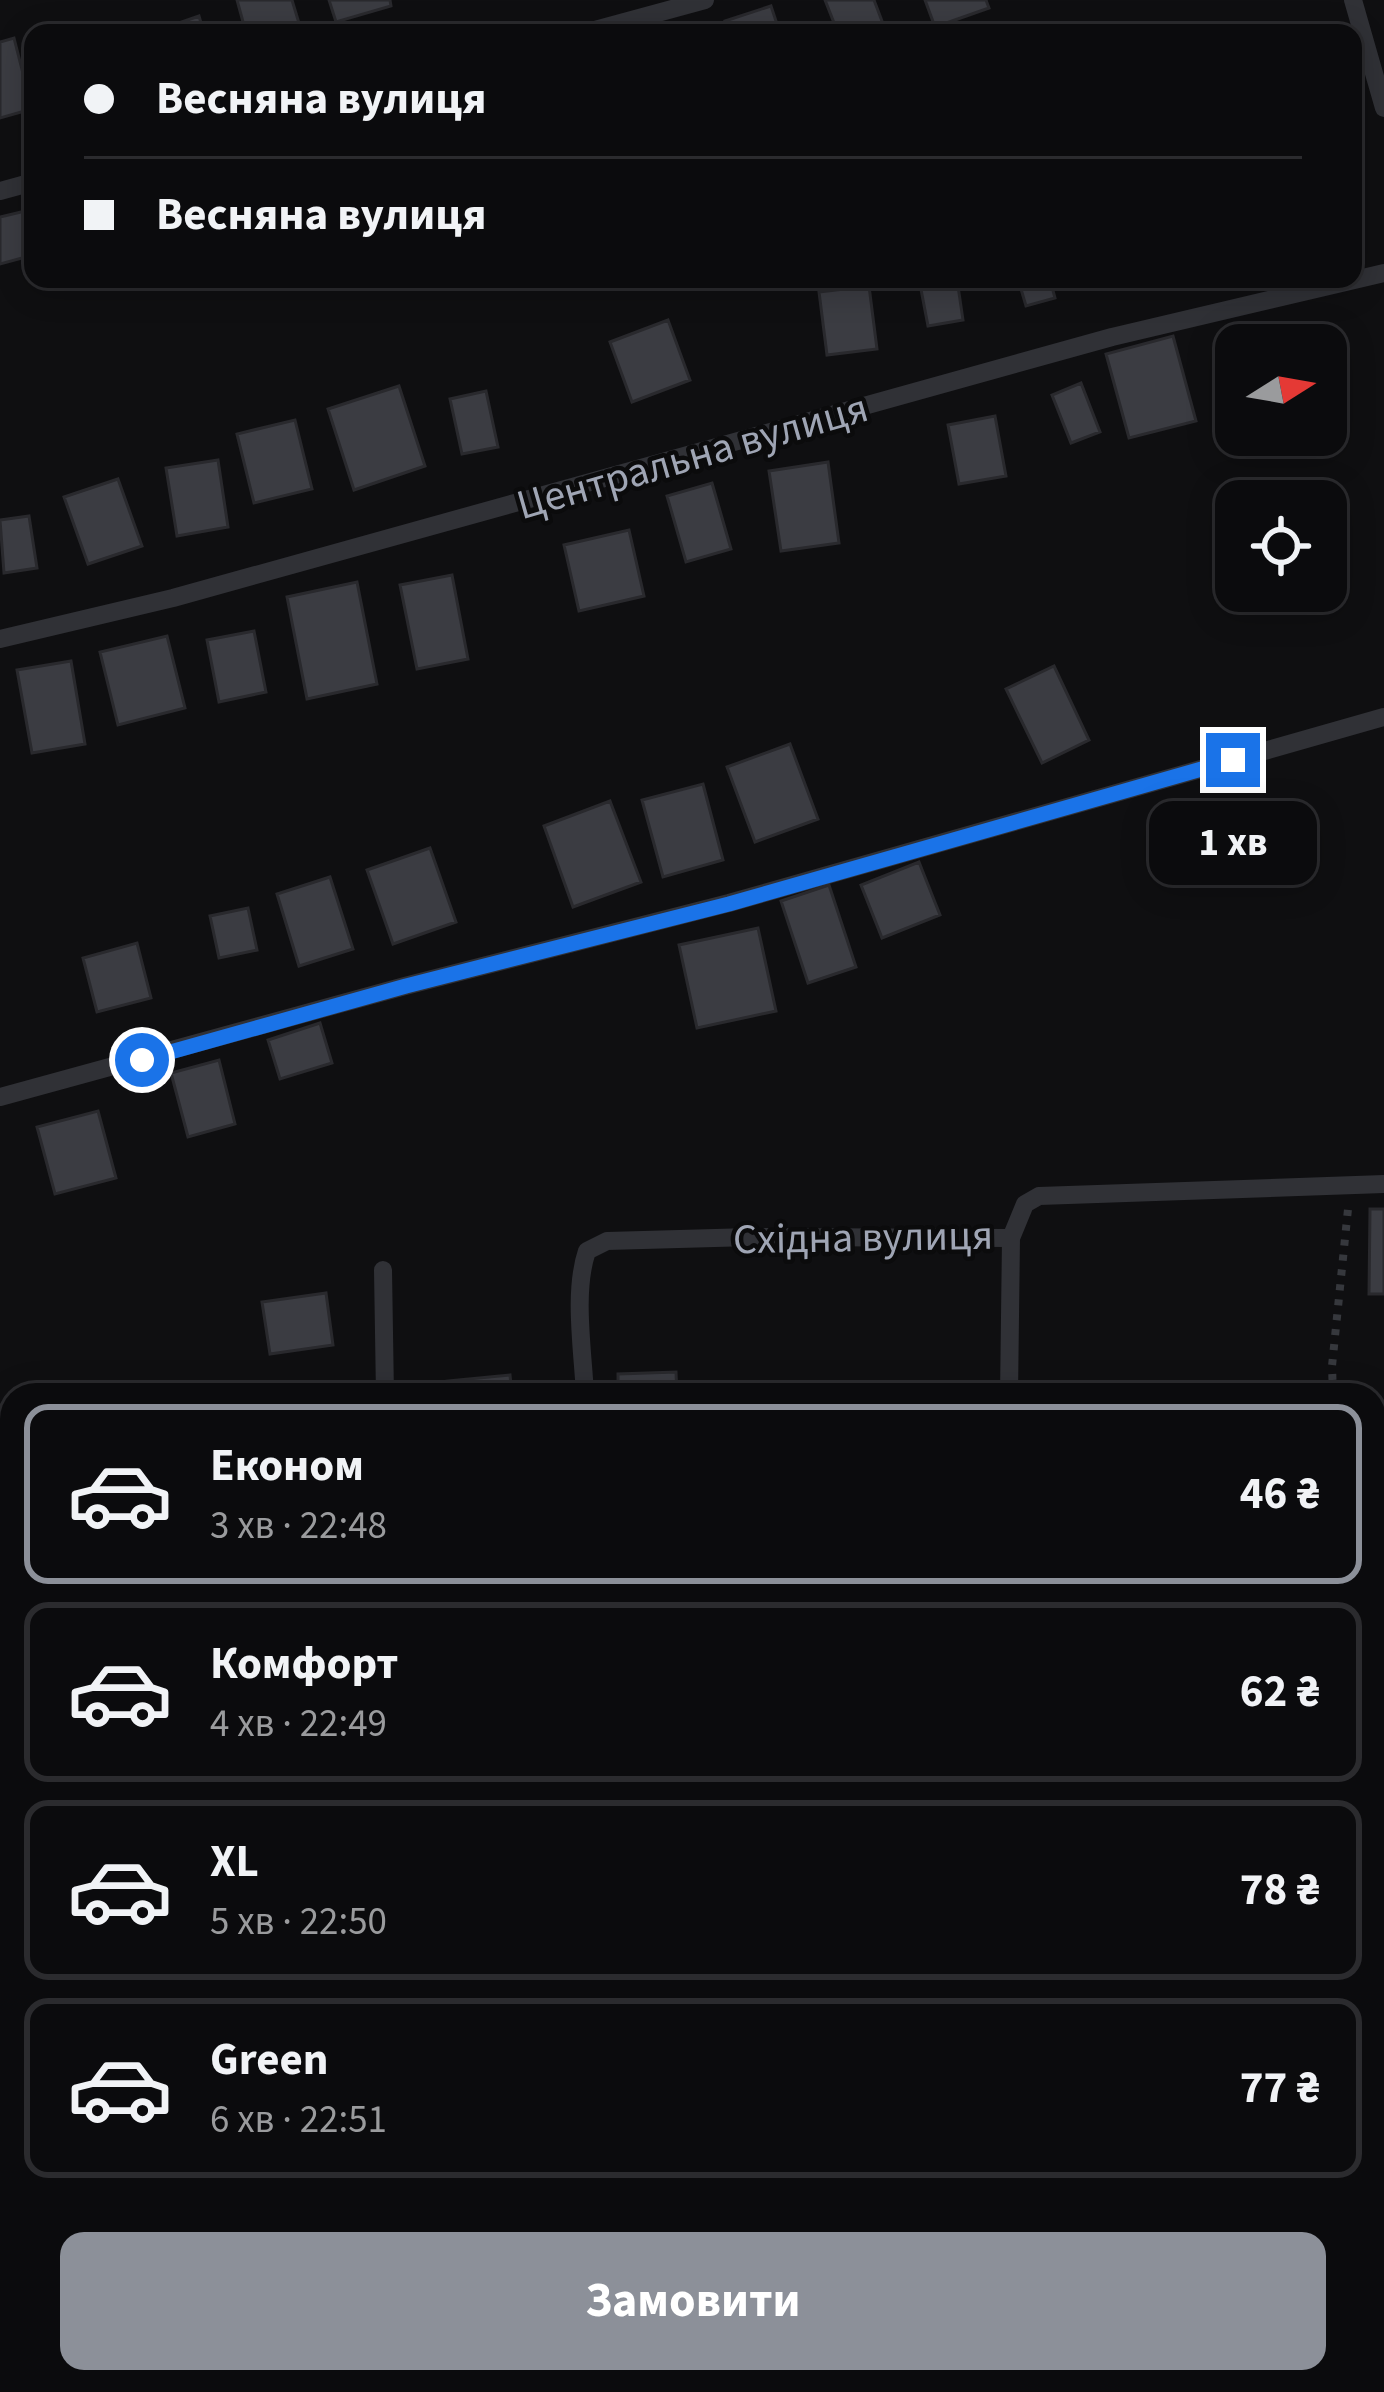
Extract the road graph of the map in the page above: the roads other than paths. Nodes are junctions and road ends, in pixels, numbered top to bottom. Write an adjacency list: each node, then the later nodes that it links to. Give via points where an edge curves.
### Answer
1 (705, 0): 2 (lane)
2 (617, 24)
3 (1362, 31): 4 (lane)
4 (1384, 107)
5 (1324, 288): 6 (lane, Центральна вулиця, via 1112,337)
6 (0, 639)
7 (1384, 717): 8 (lane, via 729,904)
8 (0, 1097)
9 (1384, 1184): 10 (lane, Східна вулиця, via 1039,1196 1025,1204)
10 (1011, 1238): 13 (lane, Східна вулиця, via 607,1240 587,1251 582,1268); 14 (lane)
11 (383, 1270): 12 (lane)
12 (385, 1383)
13 (584, 1383)
14 (1009, 1383)

